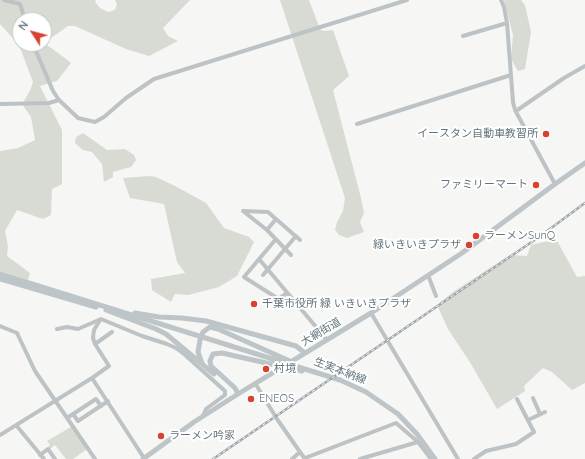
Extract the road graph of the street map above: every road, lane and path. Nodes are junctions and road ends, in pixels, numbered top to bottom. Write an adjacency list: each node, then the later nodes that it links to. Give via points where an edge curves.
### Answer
1 (4, 0): 4 (street, via 20,4)
2 (407, 0): 10 (street, via 154,79 94,122 78,118)
3 (501, 0): 5 (street)
4 (22, 12)
5 (507, 23): 6 (street); 9 (street)
6 (463, 36)
7 (36, 52): 10 (street)
8 (585, 66): 12 (street)
9 (511, 75): 12 (street); 13 (street)
10 (59, 100): 11 (street, via 49,103)
11 (0, 104)
12 (516, 111): 15 (street)
13 (357, 124)
14 (585, 163): 15 (main road, 大網街道)
15 (555, 184): 27 (main road, 大網街道)
16 (276, 219): 17 (street); 17 (street, via 268,212 243,211); 18 (street)
17 (267, 230): 19 (street)
18 (296, 236): 20 (street); 21 (street)
19 (276, 239): 21 (street); 23 (street)
20 (300, 240)
21 (285, 248): 22 (street); 24 (street)
22 (291, 255)
23 (259, 259): 24 (street); 29 (street, via 244,277 277,298)
24 (268, 270): 26 (street); 29 (street)
25 (0, 274): 31 (main road)
26 (263, 274)
27 (428, 275): 30 (street); 32 (main road, 大網街道)
28 (0, 279): 31 (main road)
29 (287, 293): 37 (street)
30 (436, 296)
31 (106, 308): 39 (main road, via 153,317 206,321 296,346); 40 (main road); 41 (main road, via 166,334)
32 (371, 313): 37 (main road, 大網街道); 71 (street)
33 (100, 320): 35 (street, via 78,329 66,326); 38 (street, via 93,334); 54 (street, via 176,348 224,389 225,395 206,409)
34 (0, 326): 48 (street, via 17,333 30,362)
35 (57, 329)
36 (112, 332): 38 (street)
37 (327, 340): 39 (main road, 大網街道)
38 (95, 344): 42 (street, via 109,366)
39 (305, 353): 43 (main road, 大網街道)
40 (277, 358): 41 (main road, via 210,327 203,332 199,345 199,355); 44 (main road, 生実本納線)
41 (204, 365): 45 (main road)
42 (92, 378): 48 (street); 49 (street)
43 (255, 383): 45 (main road, 大網街道); 60 (street)
44 (350, 384): 45 (main road, via 222,353 211,356 210,364 213,369 235,388); 70 (main road, 生実本納線, via 398,414)
45 (238, 394): 54 (main road, 大網街道)
46 (533, 398): 53 (street)
47 (517, 399): 56 (street)
48 (55, 401): 55 (street); 57 (street)
49 (108, 401): 50 (street); 65 (street)
50 (101, 406): 52 (street, via 78,421); 52 (street, via 96,398)
51 (545, 412): 53 (street)
52 (73, 414): 55 (street)
53 (540, 414): 56 (street)
54 (203, 416): 65 (main road, 大網街道)
55 (67, 418): 64 (street)
56 (528, 420): 72 (street, via 534,432 516,444 486,451)
57 (16, 425): 58 (street); 61 (street)
58 (0, 434)
59 (418, 442): 67 (street, via 396,423); 68 (street); 69 (street)
60 (300, 452): 66 (street); 67 (street)
61 (40, 455): 62 (street); 63 (street, via 48,449)
62 (44, 459)
63 (55, 459)
64 (95, 459)
65 (143, 459)
66 (292, 459)
67 (305, 459)
68 (360, 459)
69 (431, 459)
70 (435, 459)
71 (458, 459)
72 (474, 459)

